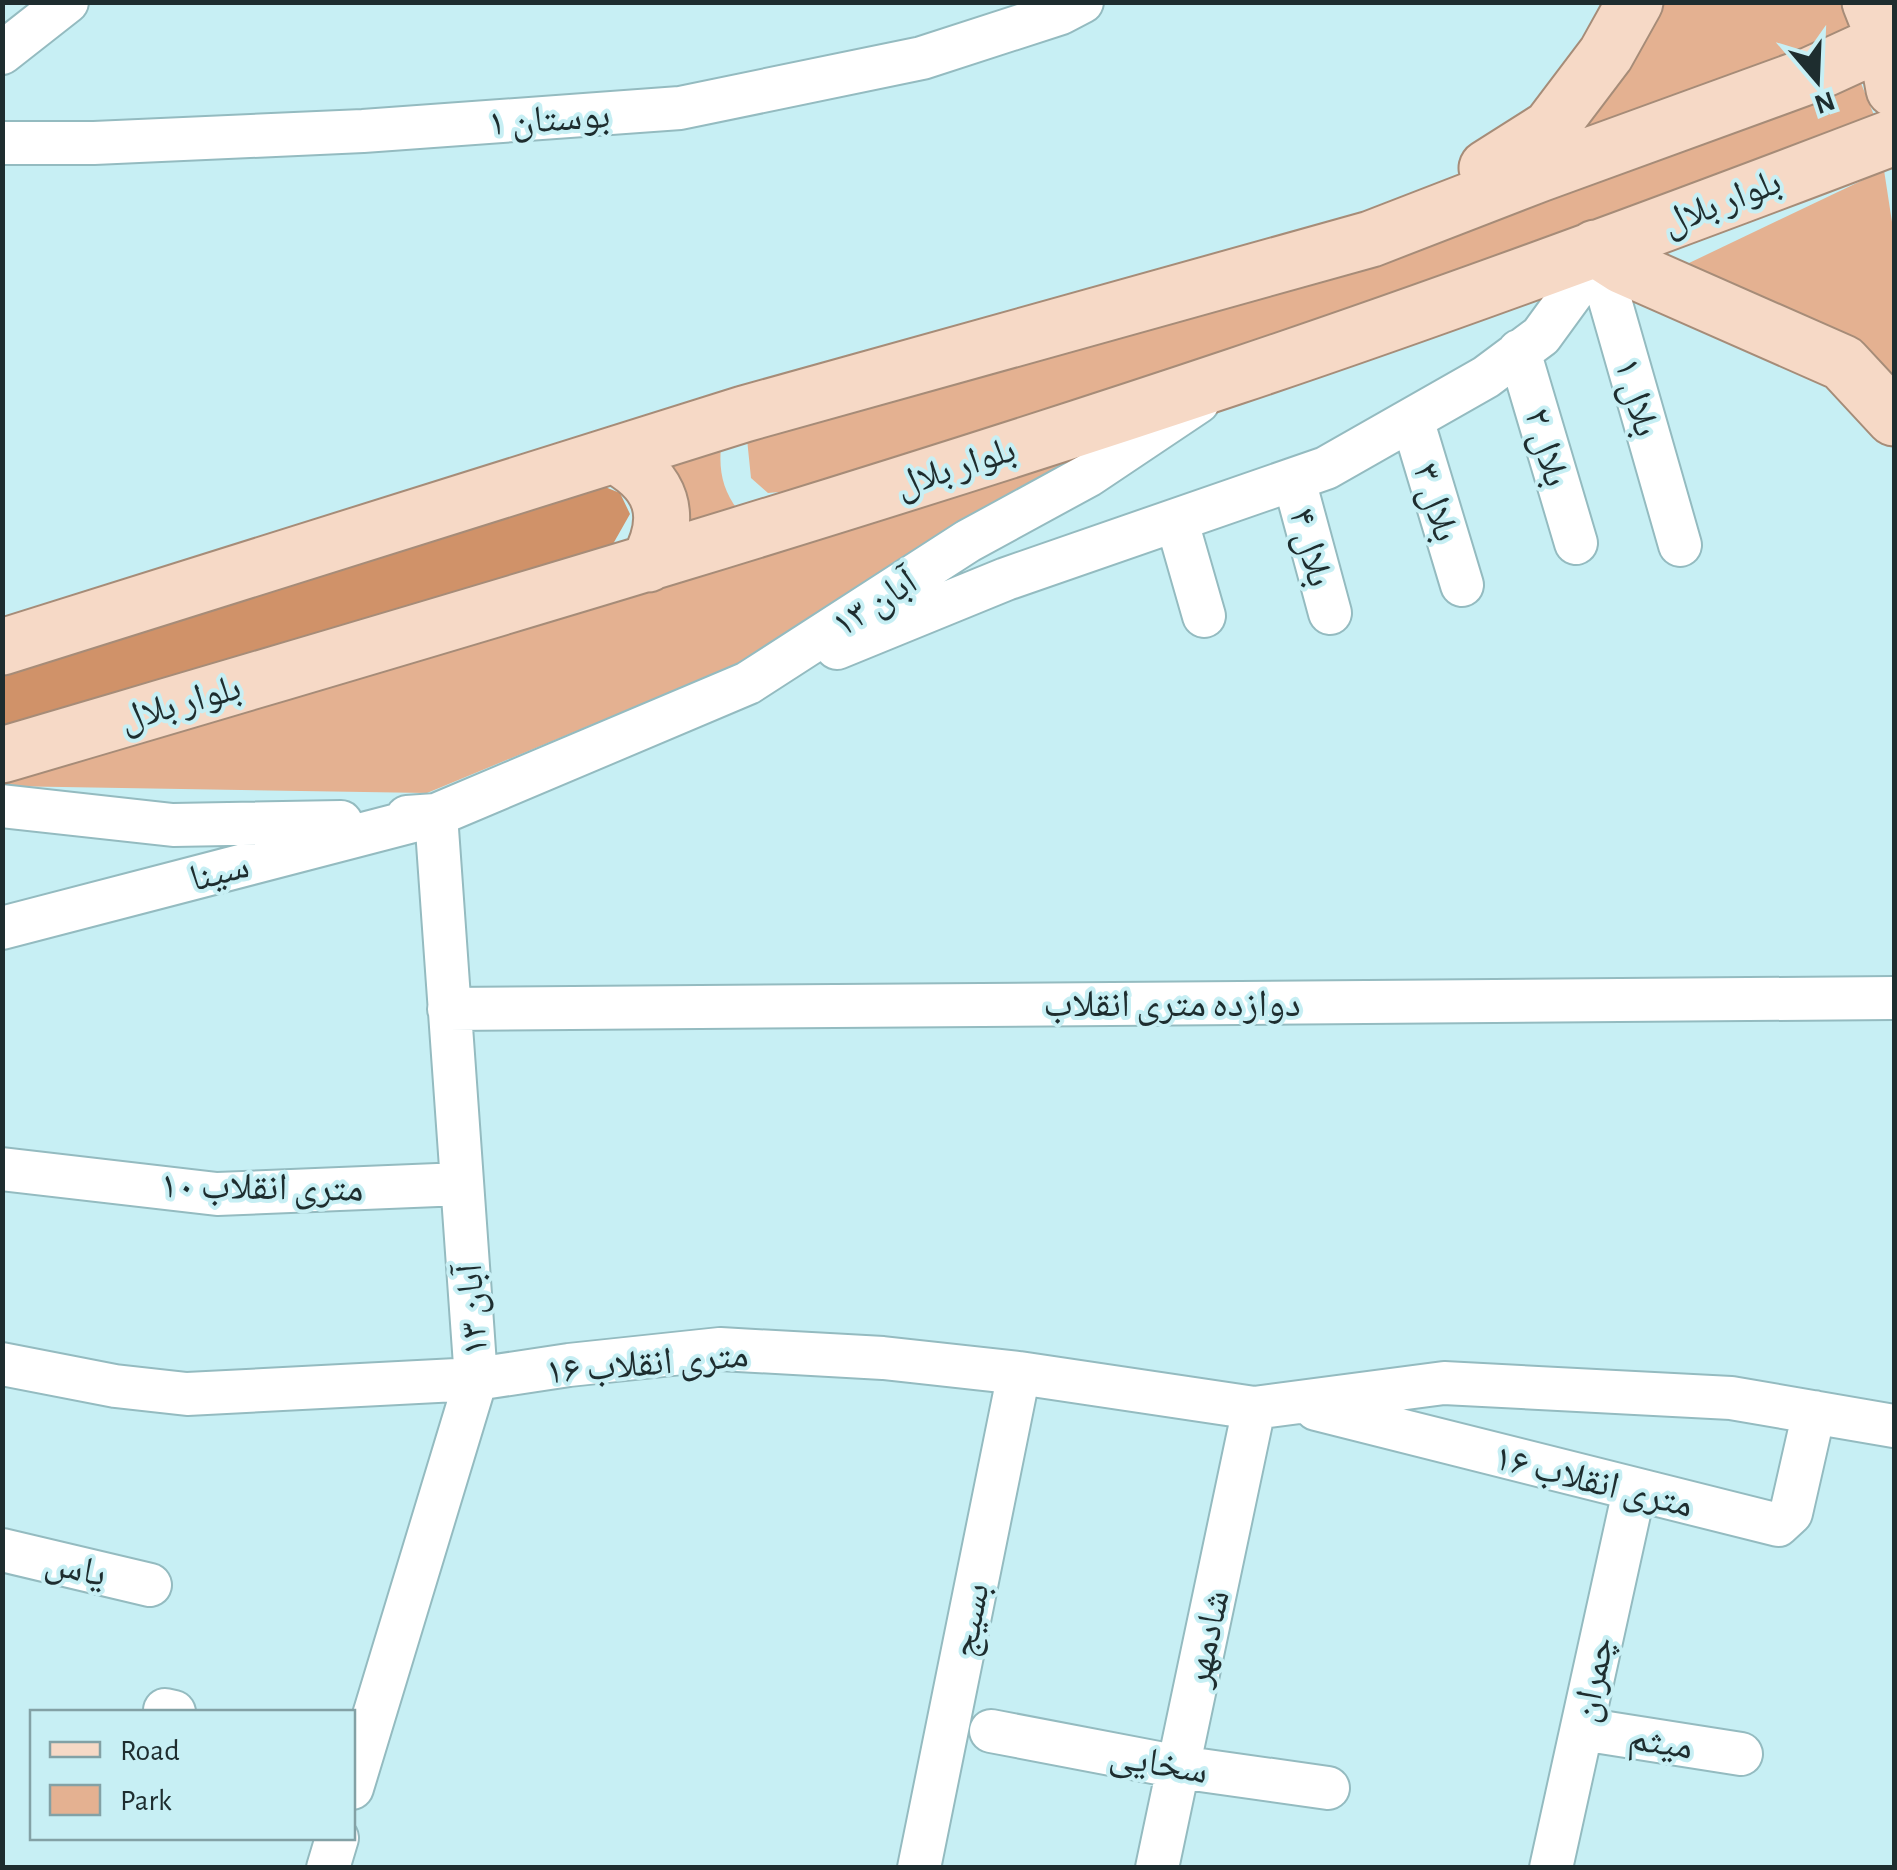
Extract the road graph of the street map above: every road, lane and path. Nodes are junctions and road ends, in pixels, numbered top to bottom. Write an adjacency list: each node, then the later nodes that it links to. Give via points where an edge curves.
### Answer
1 (67, 2): 5 (street)
2 (1082, 2): 7 (street, بوستان ۱, via 922,58 680,108 344,132)
3 (1636, 2): 8 (main road, via 1550,128)
4 (1886, 42): 8 (main road)
5 (2, 53)
6 (1894, 137): 9 (main road, بلوار بلال)
7 (2, 142)
8 (1371, 239): 14 (main road)
9 (1596, 248): 10 (street, via 1541,336); 11 (main road, بلوار بلال); 12 (main road, via 1843,363); 18 (street, بلال ۱)
10 (1519, 351): 13 (street); 17 (street, بلال ۲)
11 (1238, 376): 19 (main road, بلوار بلال); 24 (street, ۱۳ آبان)
12 (1894, 418)
13 (1412, 419): 15 (street); 20 (street, بلال ۳)
14 (614, 455): 19 (main road, via 655,488 663,514); 23 (main road)
15 (1294, 480): 16 (street); 21 (street, بلال ۴)
16 (1178, 522): 22 (street); 24 (street, via 1006,579)
17 (1576, 543)
18 (1680, 545)
19 (648, 564): 25 (main road, بلوار بلال)
20 (1462, 585)
21 (1330, 613)
22 (1204, 616)
23 (2, 646)
24 (748, 683): 27 (street, ۱۳ آبان)
25 (2, 755)
26 (2, 806): 27 (street, ۱۳ آبان, via 173,825)
27 (436, 815): 28 (street, سینا); 30 (street, ۱۳ آبان)
28 (2, 928)
29 (1894, 998): 30 (street, دوازده متری انقلاب)
30 (449, 1009): 32 (street, ۱۳ آبان)
31 (2, 1169): 32 (street, ۱۰ متری انقلاب, via 217,1194)
32 (462, 1184): 35 (street, ۱۳ آبان)
33 (2, 1364): 35 (street, ۱۶ متری انقلاب, via 188,1394)
34 (1019, 1373): 35 (street, ۱۶ متری انقلاب, via 720,1349); 36 (street, ۱۶ متری انقلاب); 50 (street, بسیج)
35 (476, 1380): 46 (street, ۱۳ آبان)
36 (1273, 1405): 37 (street, ۱۶ متری انقلاب, via 1444,1383 1731,1398); 39 (street, ۱۶ متری انقلاب); 45 (street, شادمهر)
37 (1814, 1412): 38 (street, ۱۶ متری انقلاب); 39 (street, ۱۶ متری انقلاب, via 1791,1513 1778,1526)
38 (1894, 1426)
39 (1634, 1490): 42 (street, چمران)
40 (2, 1550): 41 (street, یاس)
41 (150, 1585)
42 (1582, 1728): 44 (street, میثم); 52 (street, چمران)
43 (990, 1730): 45 (street, سخایی)
44 (1741, 1754)
45 (1178, 1767): 47 (street, سخایی); 51 (street, شادمهر)
46 (355, 1769)
47 (1328, 1788)
48 (337, 1840): 49 (street)
49 (328, 1868)
50 (919, 1868)
51 (1157, 1868)
52 (1551, 1868)

